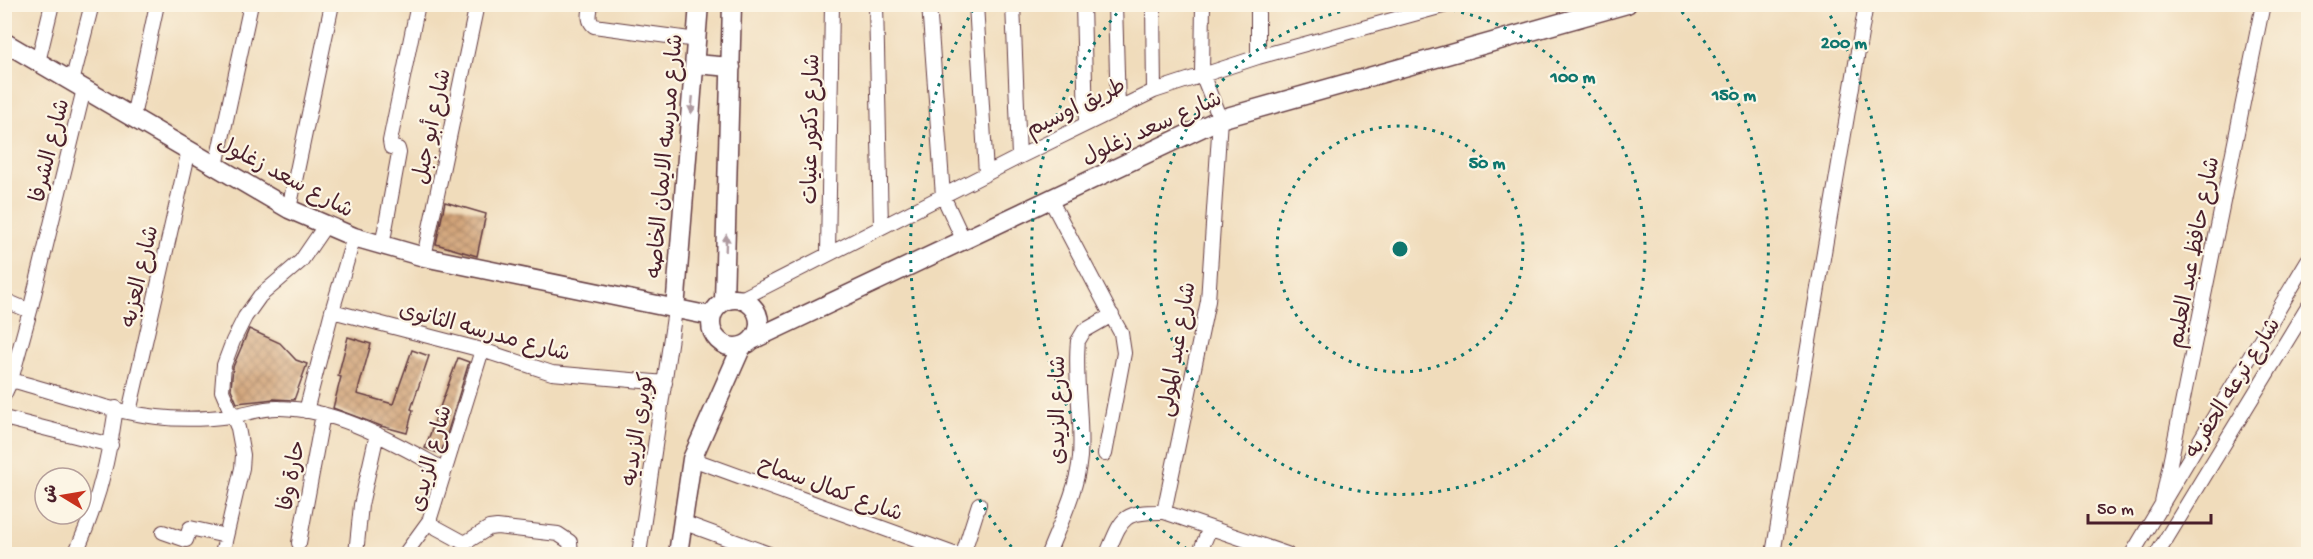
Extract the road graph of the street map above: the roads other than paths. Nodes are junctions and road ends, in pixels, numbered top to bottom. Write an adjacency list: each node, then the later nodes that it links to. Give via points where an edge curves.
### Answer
1 (52, 4): 29 (street)
2 (92, 4): 33 (street, شارع الشرفا)
3 (157, 4): 36 (street)
4 (252, 4): 41 (street)
5 (332, 4): 45 (street)
6 (418, 4): 50 (street, via 390,141 399,153)
7 (477, 4): 52 (street, شارع أبو جبل)
8 (591, 4): 26 (street, via 589,18 594,26)
9 (699, 4): 26 (street, شارع مدرسه الايمان الخاصه)
10 (732, 4): 31 (street)
11 (832, 4): 51 (street, شارع دكتور عنيات)
12 (876, 4): 47 (street)
13 (929, 4): 43 (street)
14 (976, 4): 42 (street)
15 (1013, 4): 40 (street)
16 (1083, 4): 38 (street)
17 (1115, 4): 35 (street)
18 (1153, 4): 34 (street)
19 (1203, 4): 32 (street)
20 (1258, 4): 28 (street)
21 (1450, 4): 25 (street, طريق اوسيم)
22 (1627, 4): 37 (street, شارع سعد زغلول)
23 (1866, 4): 100 (street)
24 (2263, 4): 78 (street, شارع حافظ عبد العليم)
25 (1419, 9): 28 (street, طريق اوسيم)
26 (697, 40): 30 (street, شارع مدرسه الايمان الخاصه)
27 (4, 42): 29 (street, شارع سعد زغلول)
28 (1258, 57): 32 (street, طريق اوسيم)
29 (38, 62): 33 (street, شارع سعد زغلول)
30 (695, 64): 31 (street); 57 (street, شارع مدرسه الايمان الخاصه, one-way to 57)
31 (731, 67): 55 (street, one-way to 31)
32 (1202, 74): 34 (street, طريق اوسيم); 37 (street)
33 (78, 85): 36 (street, شارع سعد زغلول); 58 (street, شارع الشرفا)
34 (1154, 91): 35 (street, طريق اوسيم)
35 (1118, 108): 38 (street, طريق اوسيم)
36 (133, 117): 39 (street, شارع سعد زغلول)
37 (1220, 118): 44 (street, شارع سعد زغلول); 79 (street, شارع عبد المولى, via 1207,312)
38 (1086, 123): 40 (street, طريق اوسيم)
39 (189, 150): 41 (street, شارع سعد زغلول); 67 (street, شارع العزبه)
40 (1019, 157): 42 (street, طريق اوسيم)
41 (216, 166): 45 (street, شارع سعد زغلول)
42 (986, 174): 43 (street, طريق اوسيم)
43 (943, 196): 47 (street, طريق اوسيم); 49 (street)
44 (1050, 199): 49 (street, شارع سعد زغلول); 60 (street)
45 (289, 209): 46 (street, شارع سعد زغلول)
46 (325, 226): 48 (street, شارع سعد زغلول); 70 (street, via 301,261 260,296 233,341 224,365 222,391)
47 (881, 227): 51 (street, طريق اوسيم)
48 (354, 237): 50 (street, شارع سعد زغلول); 59 (street)
49 (964, 241): 62 (street, شارع سعد زغلول)
50 (382, 246): 52 (street, شارع سعد زغلول)
51 (828, 254): 55 (street, طريق اوسيم)
52 (424, 257): 57 (street, شارع سعد زغلول)
53 (2308, 260): 78 (street)
54 (4, 300): 58 (street)
55 (733, 300): 61 (street, via 718,305); 62 (street, via 750,304 758,315 758,328)
56 (2308, 306): 102 (street, شارع ترعه الحفريه)
57 (675, 310): 61 (street, شارع سعد زغلول); 65 (street, كوبرى الزيديه)
58 (30, 311): 64 (street, شارع الشرفا)
59 (332, 311): 63 (street, شارع مدرسه الثانوى); 68 (street)
60 (1112, 315): 74 (street, via 1121,333 1124,353); 97 (street, شارع الزيدى, via 1084,332 1078,341 1080,458 1076,483)
61 (711, 316): 62 (street, via 712,331 721,342 727,346)
62 (747, 343): 75 (street)
63 (482, 350): 65 (street, شارع مدرسه الثانوى, via 552,373); 76 (street, شارع الزيدى)
64 (11, 380): 66 (street, شارع الشرفا); 67 (street)
65 (665, 383): 93 (street, كوبرى الزيديه)
66 (4, 395)
67 (123, 410): 70 (street, via 158,417); 73 (street, شارع العزبه)
68 (306, 411): 69 (street); 70 (street, via 279,408)
69 (323, 414): 72 (street); 85 (street, حارة وفا)
70 (233, 416): 84 (street, via 241,441 242,468)
71 (4, 418): 73 (street)
72 (377, 434): 76 (street); 90 (street, via 361,505)
73 (111, 445): 88 (street, شارع العزبه, via 96,503)
74 (1106, 454)
75 (692, 459): 81 (street); 96 (street, شارع كمال سماح)
76 (445, 470): 80 (street, شارع الزيدى)
77 (979, 504): 96 (street, شارع كمال سماح, via 964,551)
78 (2161, 508): 101 (street)
79 (1164, 512): 82 (street); 98 (street, via 1135,513 1125,518)
80 (429, 521): 86 (street, شارع الزيدى, via 432,527 463,542); 91 (street)
81 (682, 522): 94 (street); 95 (street)
82 (1210, 528): 87 (street); 99 (street)
83 (164, 532): 84 (street, via 186,540 190,528)
84 (226, 536): 89 (street)
85 (299, 543)
86 (466, 548): 92 (street, شارع الزيدى, via 493,527 558,534 570,542)
87 (1283, 554)
88 (75, 555)
89 (222, 555)
90 (356, 555)
91 (405, 555)
92 (571, 555)
93 (639, 555)
94 (678, 555)
95 (769, 555)
96 (956, 555)
97 (1048, 555)
98 (1107, 555)
99 (1199, 555)
100 (1773, 555)
101 (2132, 555)
102 (2157, 555)

